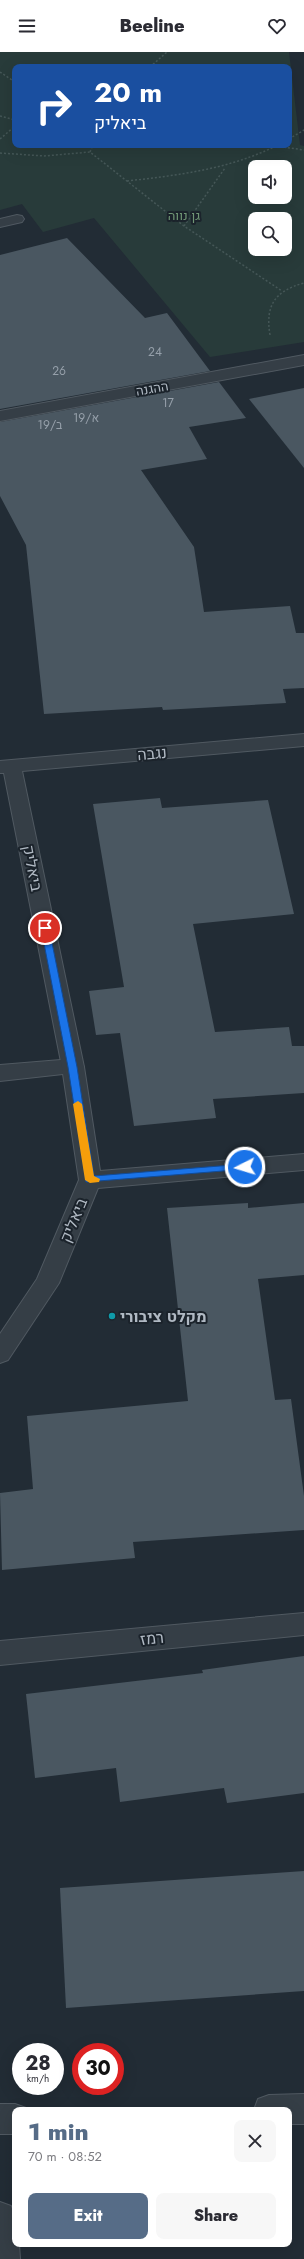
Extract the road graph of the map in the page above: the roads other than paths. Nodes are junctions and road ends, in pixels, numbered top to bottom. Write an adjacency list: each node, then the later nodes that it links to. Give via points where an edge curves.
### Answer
1 (16, 219): 2 (street)
2 (0, 223)
3 (304, 360): 4 (street, ההגנה)
4 (0, 416)
5 (304, 740): 6 (street, נגבה)
6 (6, 766): 7 (street, ביאליק)
7 (73, 1067): 8 (street); 10 (street, ביאליק)
8 (0, 1073)
9 (304, 1162): 10 (street)
10 (90, 1180): 11 (street, ביאליק, via 47,1283)
11 (0, 1353)
12 (304, 1624): 13 (street, רמז)
13 (0, 1653)
14 (292, 2109): 15 (street)
15 (304, 2109)
16 (0, 2119): 17 (street)
17 (12, 2119)
18 (0, 2217): 19 (street)
19 (5, 2259)

